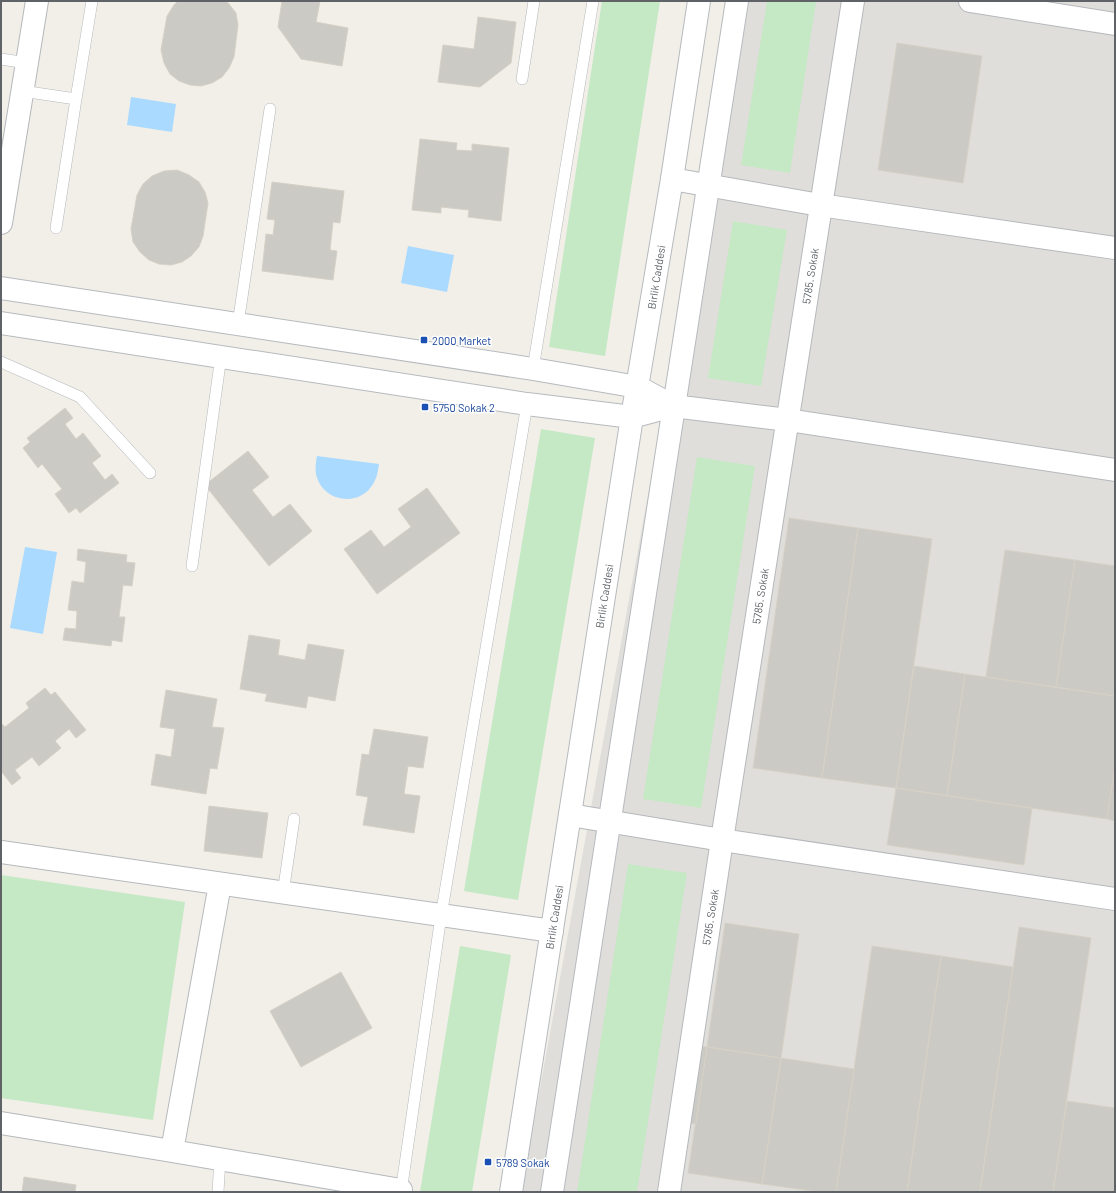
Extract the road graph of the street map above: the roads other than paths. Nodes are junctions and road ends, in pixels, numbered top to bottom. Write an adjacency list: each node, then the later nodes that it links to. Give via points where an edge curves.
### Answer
1 (37, 1): 11 (street)
2 (92, 1): 14 (lane)
3 (534, 1): 12 (lane)
4 (593, 1): 27 (lane)
5 (699, 1): 16 (street, Birlik Caddesi)
6 (737, 1): 17 (street)
7 (853, 1): 18 (street, 5785. Sokak)
8 (970, 1): 9 (street)
9 (1115, 24)
10 (1, 59): 11 (lane)
11 (27, 63): 13 (street)
12 (522, 79)
13 (22, 91): 14 (lane); 19 (street)
14 (76, 99): 20 (lane)
15 (270, 109): 24 (lane)
16 (672, 179): 17 (street); 28 (street, Birlik Caddesi)
17 (708, 184): 18 (street); 30 (street)
18 (820, 205): 21 (street); 32 (street, 5785. Sokak)
19 (1, 223)
20 (56, 228)
21 (1115, 248)
22 (1, 288): 24 (street)
23 (1, 323): 25 (street)
24 (238, 324): 27 (street)
25 (221, 356): 29 (street); 35 (lane)
26 (1, 362): 34 (lane, via 80,397)
27 (533, 369): 28 (street)
28 (638, 387): 30 (street); 31 (street, Birlik Caddesi)
29 (527, 404): 31 (street); 44 (lane)
30 (673, 406): 31 (street); 32 (street); 38 (street)
31 (632, 417): 36 (street, Birlik Caddesi)
32 (788, 420): 33 (street); 39 (street, 5785. Sokak)
33 (1115, 470)
34 (150, 473)
35 (192, 566)
36 (570, 815): 38 (street); 45 (street, Birlik Caddesi)
37 (294, 819): 42 (lane)
38 (609, 820): 39 (street); 52 (street)
39 (722, 840): 43 (street); 53 (street, 5785. Sokak)
40 (1, 852): 41 (street)
41 (220, 884): 42 (street); 47 (street)
42 (283, 893): 44 (street)
43 (1115, 899)
44 (441, 916): 45 (street); 49 (lane)
45 (552, 931): 51 (street, Birlik Caddesi)
46 (1, 1123): 47 (street)
47 (172, 1150): 48 (street)
48 (220, 1159): 49 (street); 50 (lane)
49 (401, 1191)
50 (218, 1192)
51 (511, 1192)
52 (552, 1192)
53 (669, 1192)

